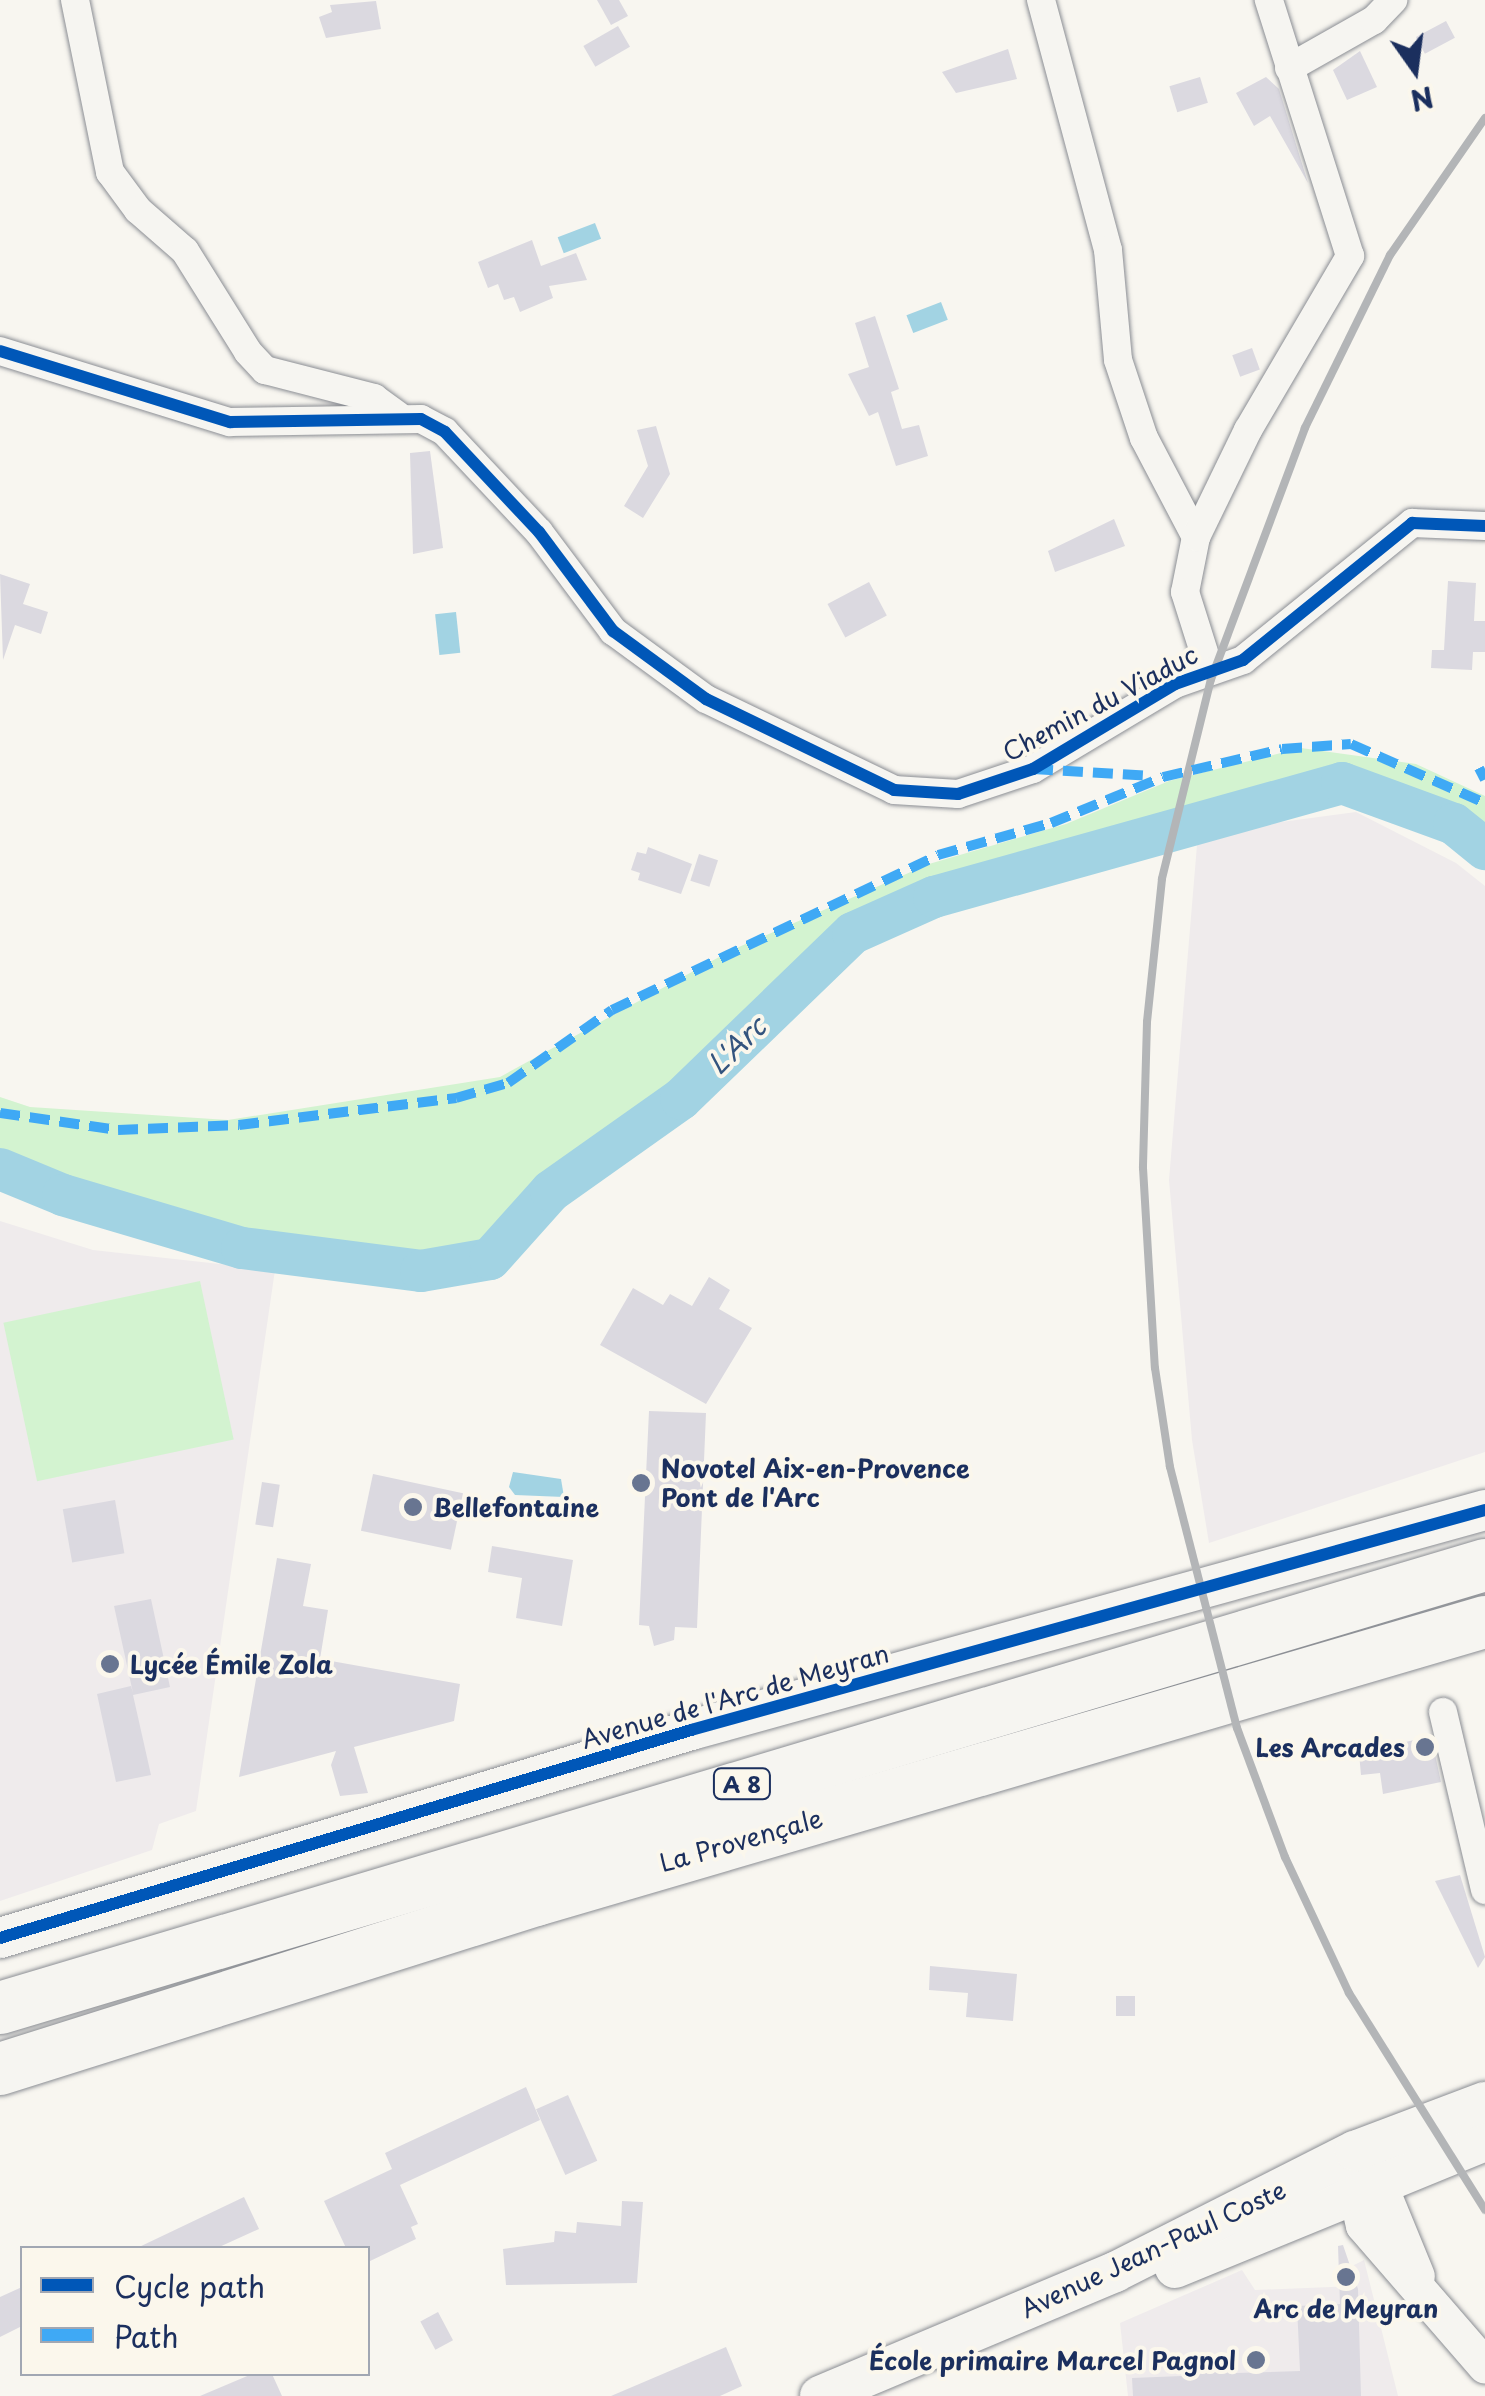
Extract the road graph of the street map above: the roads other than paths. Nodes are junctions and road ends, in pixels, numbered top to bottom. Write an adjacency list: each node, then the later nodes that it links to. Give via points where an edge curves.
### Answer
1 (75, 0): 7 (street, via 110,172 138,210 185,251 248,352 264,370 374,398)
2 (1041, 0): 9 (street, via 1108,250 1118,360 1144,438)
3 (1268, 0): 5 (street)
4 (1393, 0): 5 (street, via 1374,20)
5 (1290, 68): 9 (street, via 1350,256 1248,430)
6 (0, 352): 7 (street, Chemin du Viaduc, via 230,422)
7 (397, 415): 10 (street, Chemin du Viaduc, via 444,432 539,532 612,632 706,699 894,790 958,794 1033,769)
8 (1485, 526): 10 (street, Chemin du Viaduc, via 1412,523 1284,632 1243,660)
9 (1196, 536): 10 (street, via 1184,592)
10 (1209, 668)
11 (1485, 1510): 16 (main road, Avenue de l'Arc de Meyran, via 728,1719)
12 (1485, 1565): 17 (highway, A 8)
13 (1485, 1622): 18 (highway, La Provençale / A 8, via 555,1894)
14 (1443, 1712): 15 (street)
15 (1485, 1890)
16 (0, 1938)
17 (0, 2008)
18 (0, 2069)
19 (1485, 2102): 20 (main road, Avenue Jean-Paul Coste)
20 (1407, 2130): 22 (street); 23 (main road, Avenue Jean-Paul Coste)
21 (1485, 2141): 22 (main road, Avenue Jean-Paul Coste)
22 (1365, 2188): 23 (main road, Avenue Jean-Paul Coste); 24 (street); 25 (street)
23 (1297, 2200): 24 (street, via 1356,2226); 27 (main road, Avenue Jean-Paul Coste); 28 (main road, Avenue Jean-Paul Coste)
24 (1373, 2241): 25 (street)
25 (1442, 2321): 26 (street)
26 (1485, 2366)
27 (820, 2396)
28 (872, 2396)

